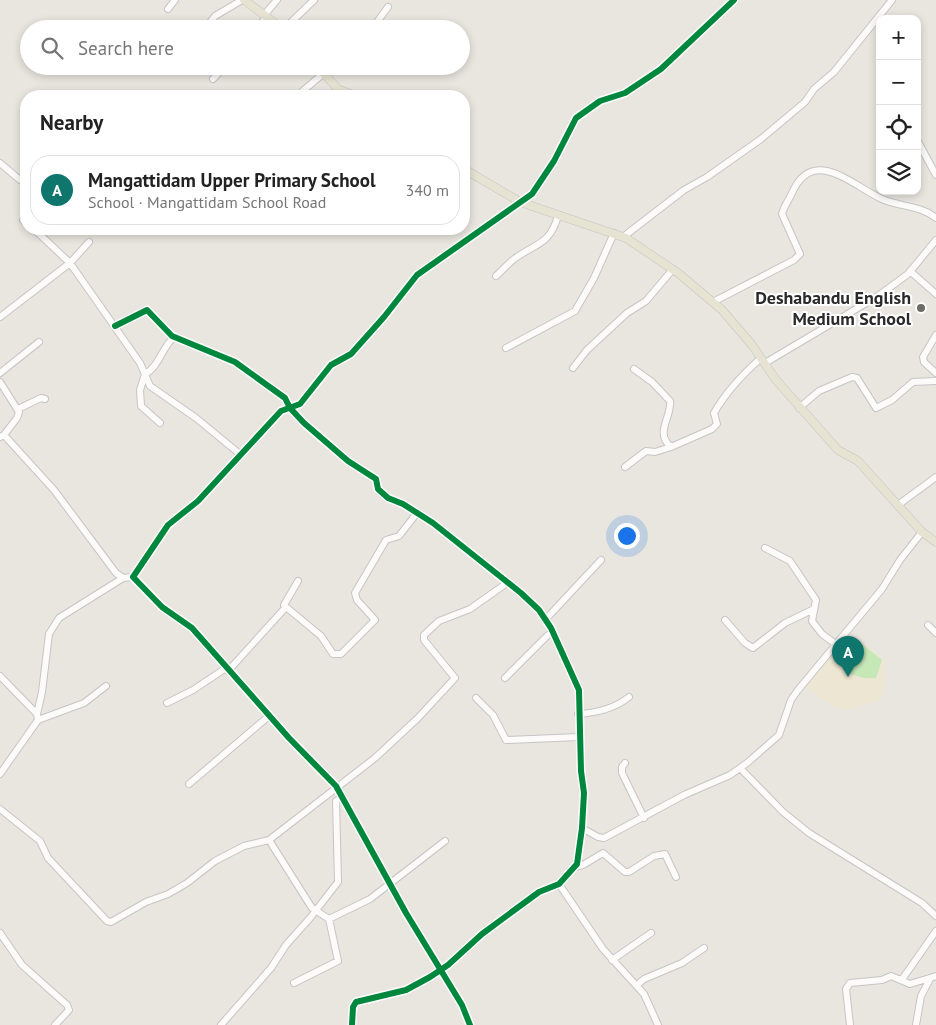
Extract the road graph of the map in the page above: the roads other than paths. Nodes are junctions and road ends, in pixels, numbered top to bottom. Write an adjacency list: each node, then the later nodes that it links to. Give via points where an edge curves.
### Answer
1 (175, 0): 8 (street)
2 (243, 0): 9 (main road); 10 (street)
3 (277, 0): 9 (street)
4 (314, 0): 13 (street)
5 (734, 0): 25 (street, via 661,69 625,93 600,101 576,118 554,161 532,194)
6 (892, 0): 30 (street, via 834,72 814,88 805,102 761,139 684,190)
7 (388, 7): 14 (street)
8 (168, 10)
9 (266, 15): 11 (street); 12 (main road)
10 (213, 20)
11 (263, 20)
12 (272, 20)
13 (293, 20)
14 (379, 20)
15 (217, 75): 17 (street)
16 (324, 75): 18 (street); 19 (main road)
17 (213, 79)
18 (305, 90)
19 (339, 90)
20 (921, 147): 23 (street)
21 (0, 163): 24 (street)
22 (470, 172): 25 (main road)
23 (936, 175)
24 (20, 180)
25 (520, 202): 26 (main road); 54 (street, via 417,275 351,354 331,365 300,404)
26 (558, 216): 28 (main road); 36 (street, via 554,230 545,239 515,258)
27 (936, 218): 38 (street, via 927,211 881,199 854,181 829,170 806,174 795,184 782,214 800,254)
28 (614, 233): 30 (main road); 44 (street, via 575,311)
29 (40, 235): 33 (street)
30 (623, 237): 34 (main road)
31 (936, 240): 35 (street)
32 (89, 242): 33 (street)
33 (70, 263): 39 (street); 40 (street)
34 (673, 269): 38 (main road); 46 (street, via 646,301 627,313 587,350)
35 (910, 271): 37 (street); 45 (street, via 878,296)
36 (496, 276)
37 (936, 294)
38 (713, 302): 45 (main road)
39 (0, 317)
40 (115, 326): 42 (street, via 147,310); 50 (street)
41 (936, 335): 49 (street, via 923,357)
42 (174, 337): 50 (street, via 153,369); 54 (street, via 234,362 285,398)
43 (39, 342): 48 (street)
44 (506, 348)
45 (763, 361): 55 (main road); 59 (street, via 748,369 720,403 714,413 717,424 712,429)
46 (574, 368)
47 (634, 369): 59 (street, via 670,401 663,434)
48 (0, 373)
49 (936, 373)
50 (145, 374): 57 (street, via 140,390 141,406); 60 (street, via 150,386)
51 (0, 382): 56 (street)
52 (936, 382): 55 (street, via 913,382 892,400 876,408 857,378 852,377 820,391)
53 (45, 399): 56 (street)
54 (290, 408): 60 (street, via 281,411); 64 (street, via 348,461 376,479 378,489 388,498)
55 (799, 408): 63 (main road, via 838,450 858,461)
56 (18, 409): 58 (street, via 18,418)
57 (160, 423)
58 (2, 436): 70 (street, via 54,490)
59 (670, 447): 61 (street, via 646,451)
60 (241, 455): 69 (street, via 198,501 168,525)
61 (625, 466)
62 (936, 477): 63 (street)
63 (898, 504): 65 (main road)
64 (417, 513): 72 (street); 73 (street, via 399,536 386,540 355,593 357,600 375,620 341,654 333,654 321,636)
65 (922, 532): 66 (main road); 80 (street)
66 (936, 542)
67 (765, 548): 74 (street, via 790,560 816,600)
68 (601, 560): 75 (street)
69 (133, 577): 70 (street); 81 (street, via 162,607 192,628)
70 (123, 578): 90 (street, via 59,618 49,634)
71 (298, 581): 73 (street, via 286,600)
72 (507, 583): 75 (street); 96 (street, via 470,609 439,621 424,635 424,640 455,678 375,758)
73 (286, 607): 81 (street)
74 (814, 609): 76 (street, via 785,623 753,648); 80 (street, via 812,621)
75 (545, 620): 78 (street)
76 (725, 620)
77 (928, 625): 79 (street)
78 (553, 632): 83 (street); 88 (street, via 579,690)
79 (936, 633)
80 (837, 645): 93 (street, via 791,700 778,735)
81 (227, 670): 87 (street); 89 (street)
82 (0, 676): 90 (street)
83 (505, 678)
84 (106, 686): 90 (street, via 84,703)
85 (628, 697): 88 (street, via 597,713)
86 (476, 698): 91 (street, via 493,715 506,740)
87 (167, 703)
88 (578, 714): 91 (street)
89 (269, 716): 95 (street); 96 (street)
90 (38, 717): 94 (street)
91 (579, 737): 100 (street, via 584,793)
92 (625, 763): 99 (street, via 622,773)
93 (740, 768): 99 (street); 108 (street, via 783,812 809,833 922,903)
94 (0, 774)
95 (189, 784)
96 (336, 786): 97 (street); 101 (street)
97 (343, 797): 105 (street); 107 (street, via 336,801 338,882)
98 (0, 809): 101 (street, via 40,841 48,858 111,922 181,887 215,861 244,846)
99 (644, 818): 100 (street, via 601,838)
100 (582, 828): 103 (street, via 577,864)
101 (269, 840): 107 (street)
102 (445, 841): 105 (street)
103 (572, 868): 104 (street, via 603,853 629,872 654,856 665,854); 106 (street)
104 (676, 877)
105 (390, 883): 109 (street, via 370,899); 115 (street)
106 (559, 884): 114 (street); 115 (street, via 539,892 482,934)
107 (316, 911): 109 (street); 121 (street)
108 (936, 916)
109 (329, 919): 118 (street, via 338,961)
110 (936, 931): 117 (street)
111 (0, 933): 120 (street, via 22,965 69,1010)
112 (651, 933): 114 (street)
113 (704, 948): 119 (street)
114 (612, 960): 119 (street)
115 (440, 972): 122 (street, via 406,990 356,1002); 123 (street, via 462,1005)
116 (933, 977): 117 (street, via 910,984); 126 (street, via 921,996)
117 (900, 979): 125 (street, via 891,976 848,984)
118 (294, 983)
119 (637, 985): 124 (street)
120 (55, 1025)
121 (221, 1025)
122 (352, 1025)
123 (470, 1025)
124 (658, 1025)
125 (850, 1025)
126 (916, 1025)

